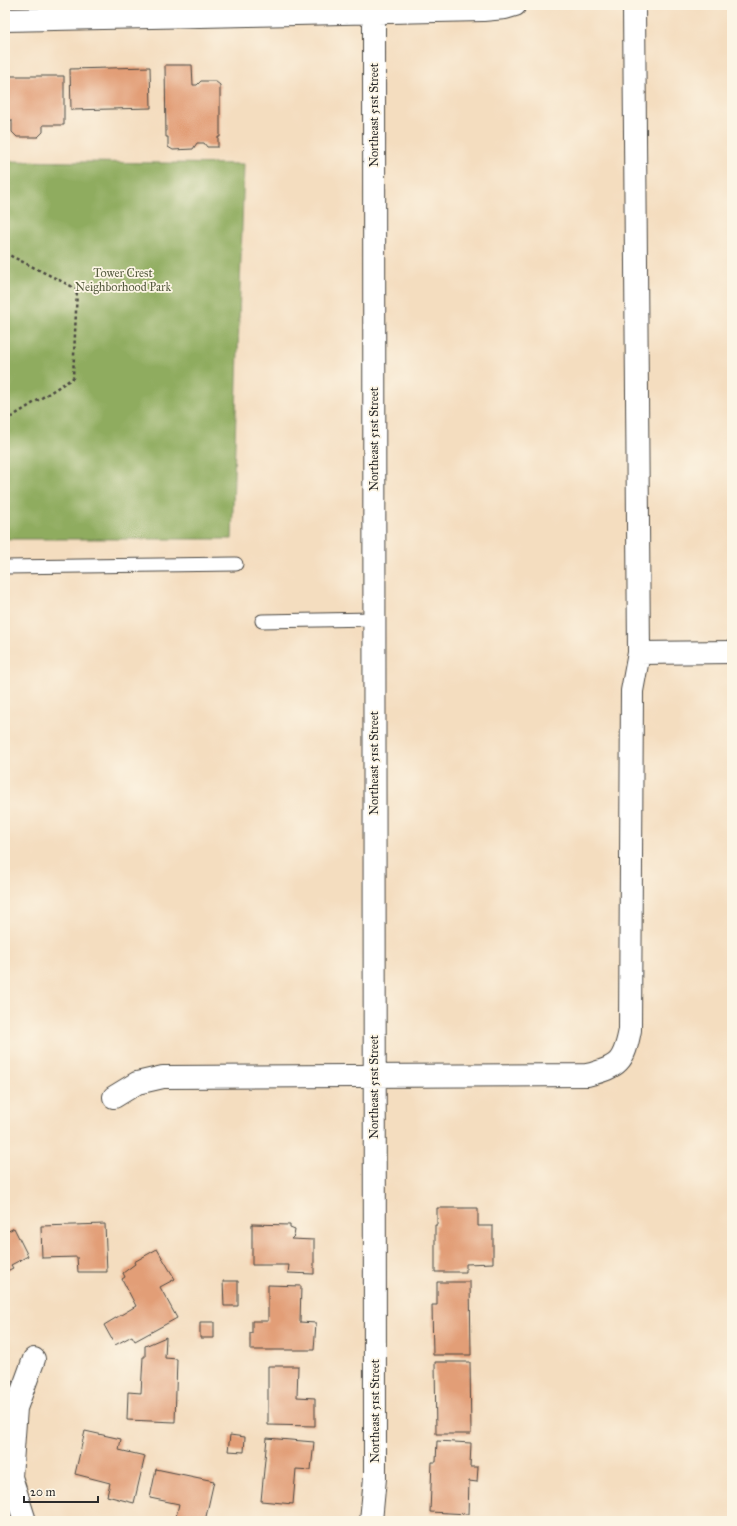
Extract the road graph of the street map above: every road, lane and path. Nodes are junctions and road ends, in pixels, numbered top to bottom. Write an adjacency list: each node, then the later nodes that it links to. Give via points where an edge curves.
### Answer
1 (515, 5): 3 (street, via 483,10)
2 (634, 5): 12 (street)
3 (374, 9): 4 (street); 9 (street, Northeast 51st Street)
4 (5, 20)
5 (5, 252): 6 (path, via 77,289 73,378)
6 (5, 421)
7 (236, 564): 8 (lane)
8 (5, 567)
9 (374, 618): 10 (lane); 13 (street, Northeast 51st Street)
10 (262, 620)
11 (732, 652): 12 (street)
12 (639, 653): 13 (street, via 632,691 630,1030 627,1048 619,1063 604,1071 587,1075)
13 (374, 1076): 14 (street, via 163,1077 137,1083); 17 (street, Northeast 51st Street, via 375,1478)
14 (114, 1097)
15 (34, 1359): 16 (street, via 16,1408 11,1477)
16 (24, 1521)
17 (371, 1521)

